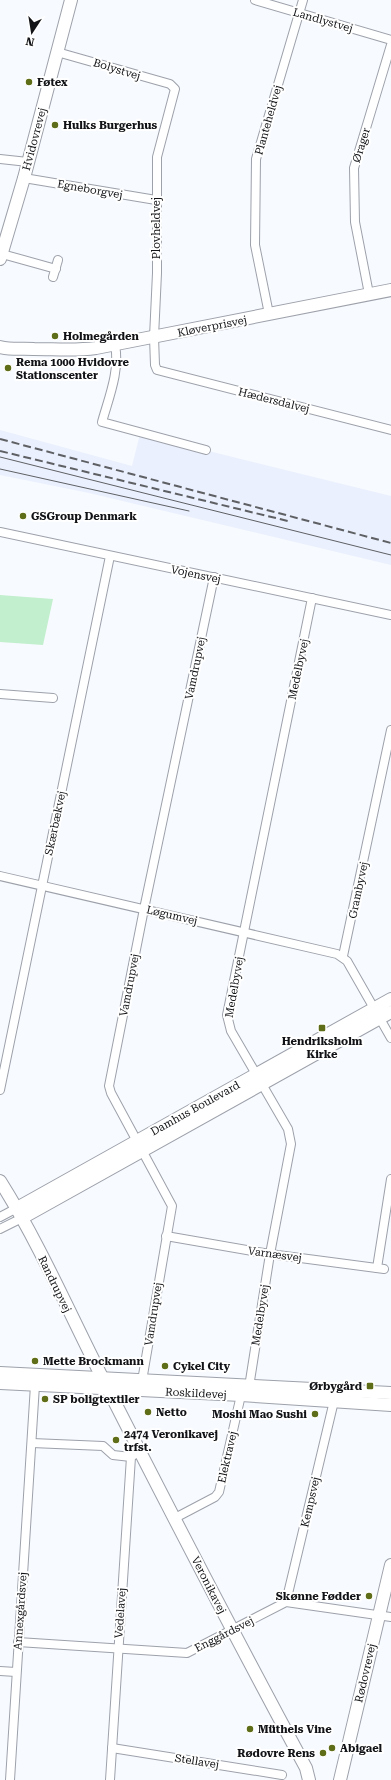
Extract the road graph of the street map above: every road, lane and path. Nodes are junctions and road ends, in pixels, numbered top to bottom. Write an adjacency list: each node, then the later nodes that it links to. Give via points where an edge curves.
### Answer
1 (71, 0): 7 (street, Hvidovrevej)
2 (255, 0): 4 (street, Landlystvej)
3 (303, 0): 4 (street, Planteheldvej)
4 (299, 13): 5 (street, Landlystvej); 19 (street, Planteheldvej, via 256,159 255,245)
5 (391, 40)
6 (391, 45): 18 (street, Ørager, via 354,168 356,222)
7 (58, 52): 8 (street, Bolystvej, via 170,84); 10 (street, Hvidovrevej)
8 (175, 89): 12 (street, Plovheldvej, via 157,157)
9 (0, 159): 10 (street)
10 (28, 162): 11 (street, Hvidovrevej)
11 (24, 178): 12 (street, Egneborgvej); 13 (street, Hvidovrevej)
12 (156, 200): 20 (street, Plovheldvej, via 157,272)
13 (1, 256): 15 (street, Hvidovrevej)
14 (58, 260): 15 (street)
15 (56, 268): 16 (street)
16 (53, 277)
17 (391, 290): 18 (street, Kløverprisvej)
18 (369, 294): 19 (street, Kløverprisvej)
19 (269, 314): 20 (street, Kløverprisvej)
20 (154, 337): 22 (street, Kløverprisvej); 25 (street, Plovheldvej)
21 (0, 338): 24 (street, Kløverprisvej)
22 (114, 345): 24 (street, Kløverprisvej, via 86,350); 27 (street, via 117,354 116,368 102,422)
23 (0, 347): 24 (street, Kløverprisvej)
24 (31, 349)
25 (157, 370): 26 (street, Hædersdalvej)
26 (391, 430)
27 (206, 450)
28 (0, 532): 29 (street, Vojensvej)
29 (110, 556): 30 (street, Vojensvej); 37 (street, Skærbækvej)
30 (214, 577): 31 (street, Vojensvej); 38 (street, Vamdrupvej)
31 (312, 598): 32 (street, Vojensvej); 39 (street, Medelbyvej)
32 (391, 615)
33 (0, 694): 34 (street)
34 (53, 698)
35 (391, 730): 40 (street, Grambyvej)
36 (0, 876): 37 (street, Løgumvej)
37 (42, 885): 38 (street, Løgumvej); 46 (street, Skærbækvej)
38 (144, 909): 39 (street, Løgumvej); 47 (street, Vamdrupvej, via 109,1086)
39 (244, 932): 40 (street, Løgumvej); 45 (street, Medelbyvej, via 227,1020 230,1031)
40 (343, 956): 43 (street)
41 (391, 999): 43 (street, Damhus Boulevard)
42 (391, 1012): 43 (street, Damhus Boulevard)
43 (377, 1014): 44 (street); 45 (street, Damhus Boulevard)
44 (391, 1038)
45 (258, 1080): 47 (street, Damhus Boulevard); 54 (street, Medelbyvej, via 288,1129 291,1144)
46 (0, 1090)
47 (139, 1146): 50 (street, Damhus Boulevard); 53 (street, Vamdrupvej, via 171,1203)
48 (391, 1179): 54 (street, Varnæsvej, via 381,1268)
49 (0, 1180): 50 (street, Randrupvej)
50 (20, 1213): 51 (street, Damhus Boulevard); 52 (street, Damhus Boulevard); 58 (street, Randrupvej)
51 (0, 1217)
52 (0, 1229)
53 (166, 1236): 54 (street, Varnæsvej); 56 (street, Vamdrupvej)
54 (270, 1254): 60 (street, Medelbyvej)
55 (0, 1373): 58 (street, Roskildevej)
56 (142, 1381): 58 (street, Roskildevej); 60 (street, Roskildevej)
57 (0, 1383): 59 (street, Roskildevej)
58 (105, 1384): 59 (street, Roskildevej); 60 (street, Roskildevej); 65 (street, Veronikavej)
59 (35, 1385): 64 (street, Annexgårdsvej)
60 (245, 1391): 61 (street, Roskildevej); 62 (street, Roskildevej); 66 (street, Elektravej, via 219,1492 215,1497)
61 (391, 1393)
62 (334, 1401): 63 (street, Roskildevej); 68 (street, Kempsvej)
63 (391, 1405)
64 (32, 1442): 65 (street, via 103,1446 113,1455); 71 (street, Annexgårdsvej)
65 (136, 1454): 66 (street, Veronikavej); 72 (street, Vedelavej)
66 (175, 1518): 70 (street, Veronikavej)
67 (391, 1565): 69 (street, Rødovrevej)
68 (286, 1602): 69 (street); 70 (street, Enggårdsvej)
69 (385, 1617): 80 (street, Rødovrevej)
70 (231, 1630): 72 (street, Enggårdsvej, via 187,1653); 79 (street, Veronikavej, via 306,1768)
71 (18, 1642): 72 (street, Enggårdsvej); 74 (street, Annexgårdsvej)
72 (118, 1648): 75 (street, Vedelavej)
73 (0, 1671): 74 (street)
74 (16, 1672): 77 (street, Annexgårdsvej)
75 (112, 1748): 76 (street, Stellavej); 78 (street, Vedelavej)
76 (282, 1774)
77 (10, 1780)
78 (110, 1780)
79 (309, 1780)
80 (340, 1780)

